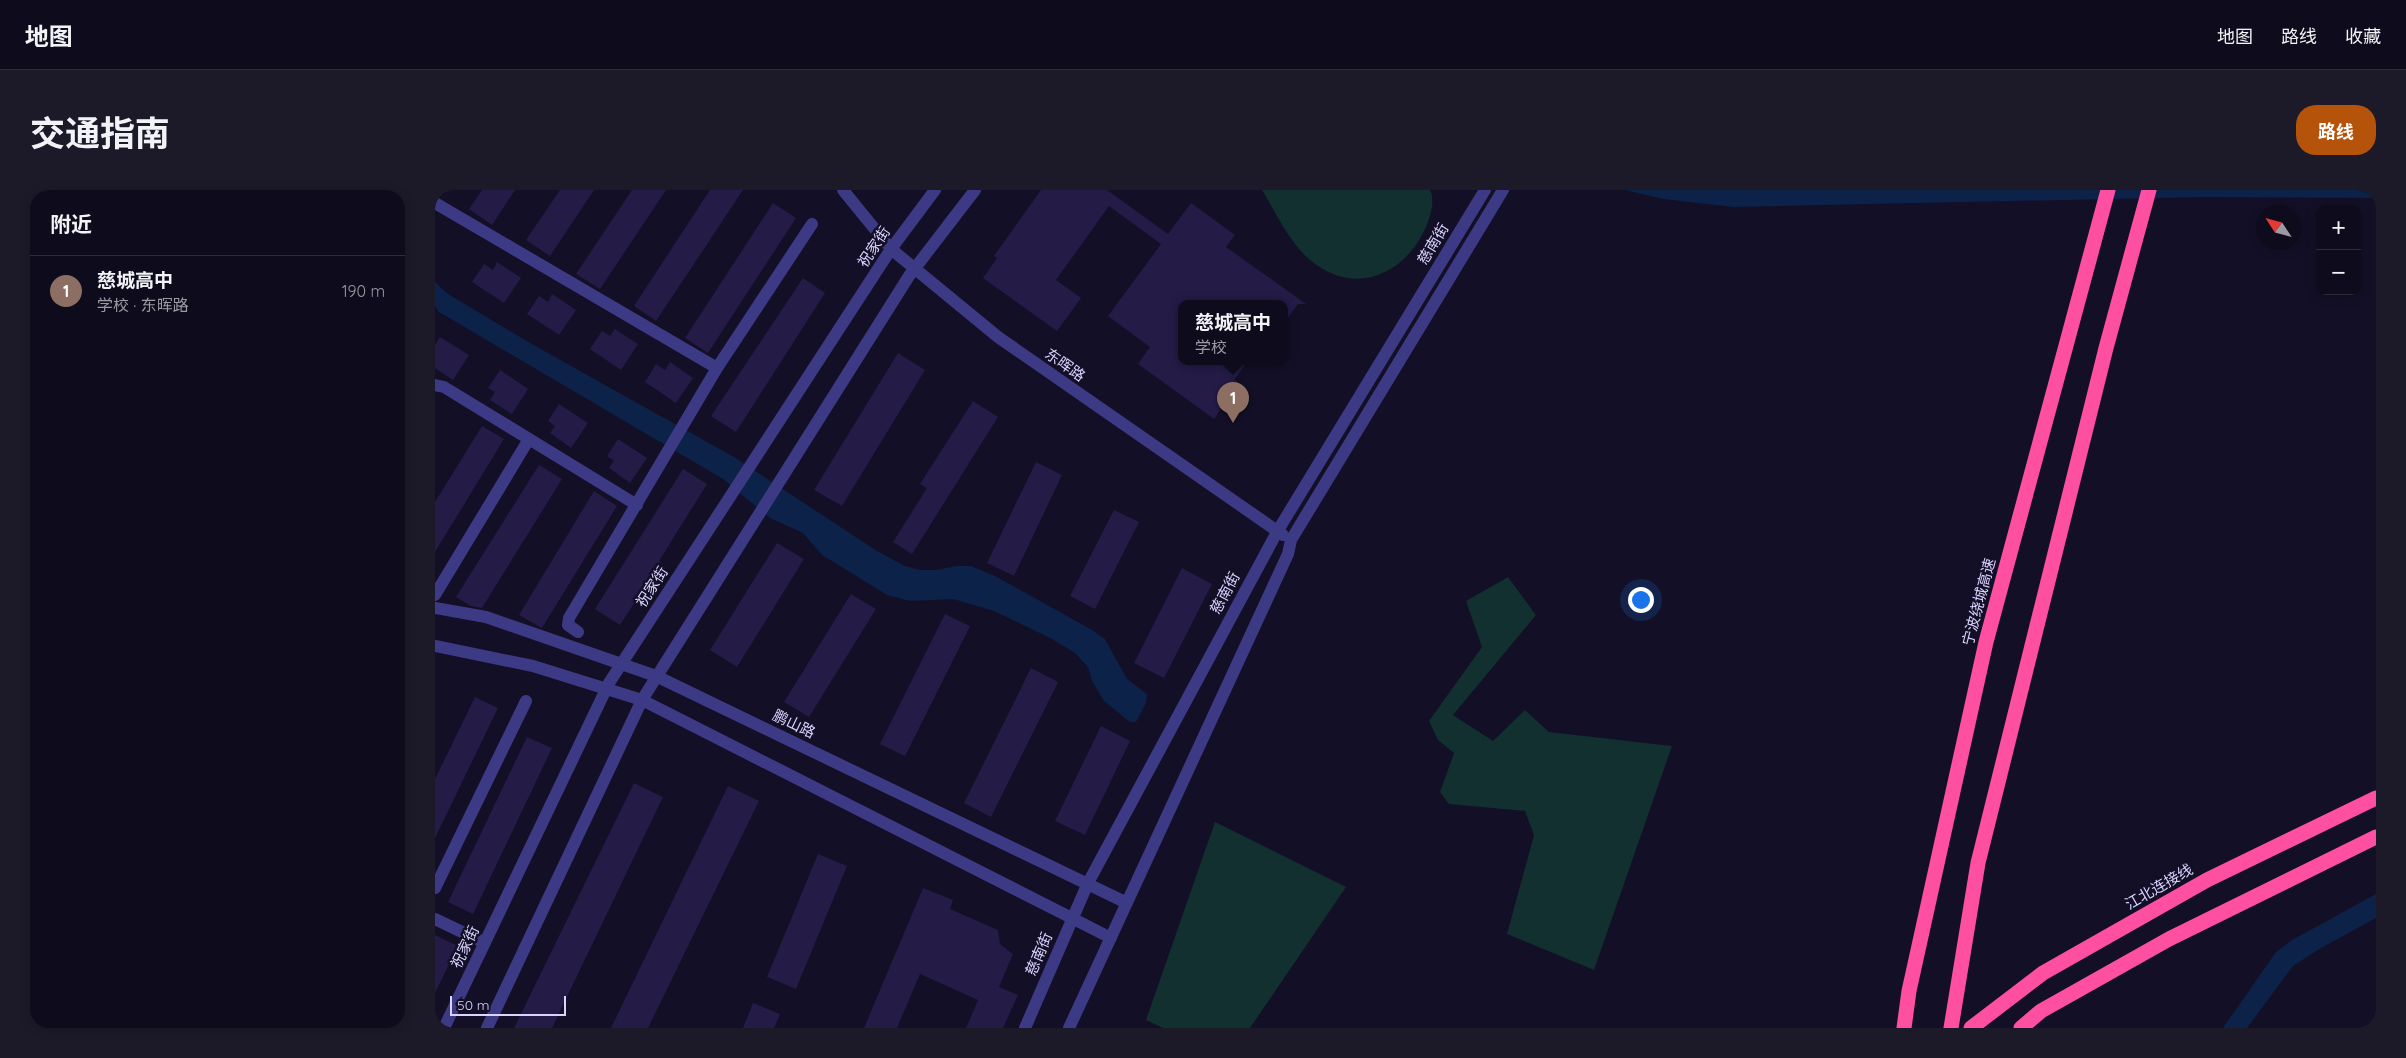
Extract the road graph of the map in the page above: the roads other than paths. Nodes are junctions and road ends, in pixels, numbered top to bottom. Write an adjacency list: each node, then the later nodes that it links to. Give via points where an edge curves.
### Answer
1 (843, 190): 11 (street, 东晖路)
2 (935, 190): 11 (street, 祝家街)
3 (975, 190): 12 (street)
4 (1503, 190): 9 (street)
5 (2108, 190): 41 (highway, 宁波绕城高速, via 1986,642 1909,991)
6 (2149, 190): 42 (highway, via 1978,863)
7 (1480, 193): 9 (street); 17 (street, 慈南街)
8 (435, 203): 13 (street)
9 (1493, 207): 18 (street)
10 (812, 224): 13 (street)
11 (891, 249): 12 (street, 东晖路); 23 (street, 祝家街)
12 (915, 269): 17 (street, 东晖路, via 998,337); 24 (street)
13 (717, 368): 16 (street)
14 (435, 385): 15 (street, via 444,387)
15 (529, 440): 16 (street); 19 (street)
16 (637, 505): 21 (street, via 569,618 568,625)
17 (1277, 532): 18 (street, 东晖路); 30 (street, 慈南街)
18 (1291, 540): 32 (street)
19 (435, 595)
20 (435, 608): 23 (street, 鹏山路, via 486,617)
21 (578, 632)
22 (435, 646): 25 (street, via 533,666)
23 (621, 665): 24 (street, 鹏山路); 25 (street, 祝家街)
24 (656, 676): 26 (street); 30 (street, 鹏山路)
25 (607, 689): 26 (street); 36 (street, 祝家街)
26 (642, 700): 33 (street); 38 (street)
27 (526, 701): 31 (street)
28 (2376, 798): 43 (highway, 江北连接线, via 2199,884 2043,973)
29 (2376, 837): 44 (highway, via 2169,939 2041,1011)
30 (1088, 884): 32 (street, 鹏山路); 33 (street, 慈南街)
31 (435, 888)
32 (1127, 903): 35 (street)
33 (1072, 918): 35 (street); 39 (street, 慈南街)
34 (435, 919): 36 (street)
35 (1111, 938): 40 (street)
36 (485, 943): 37 (street, 祝家街)
37 (444, 1028)
38 (487, 1028)
39 (1025, 1028)
40 (1069, 1028)
41 (1904, 1028)
42 (1951, 1028)
43 (1971, 1028)
44 (2021, 1028)

